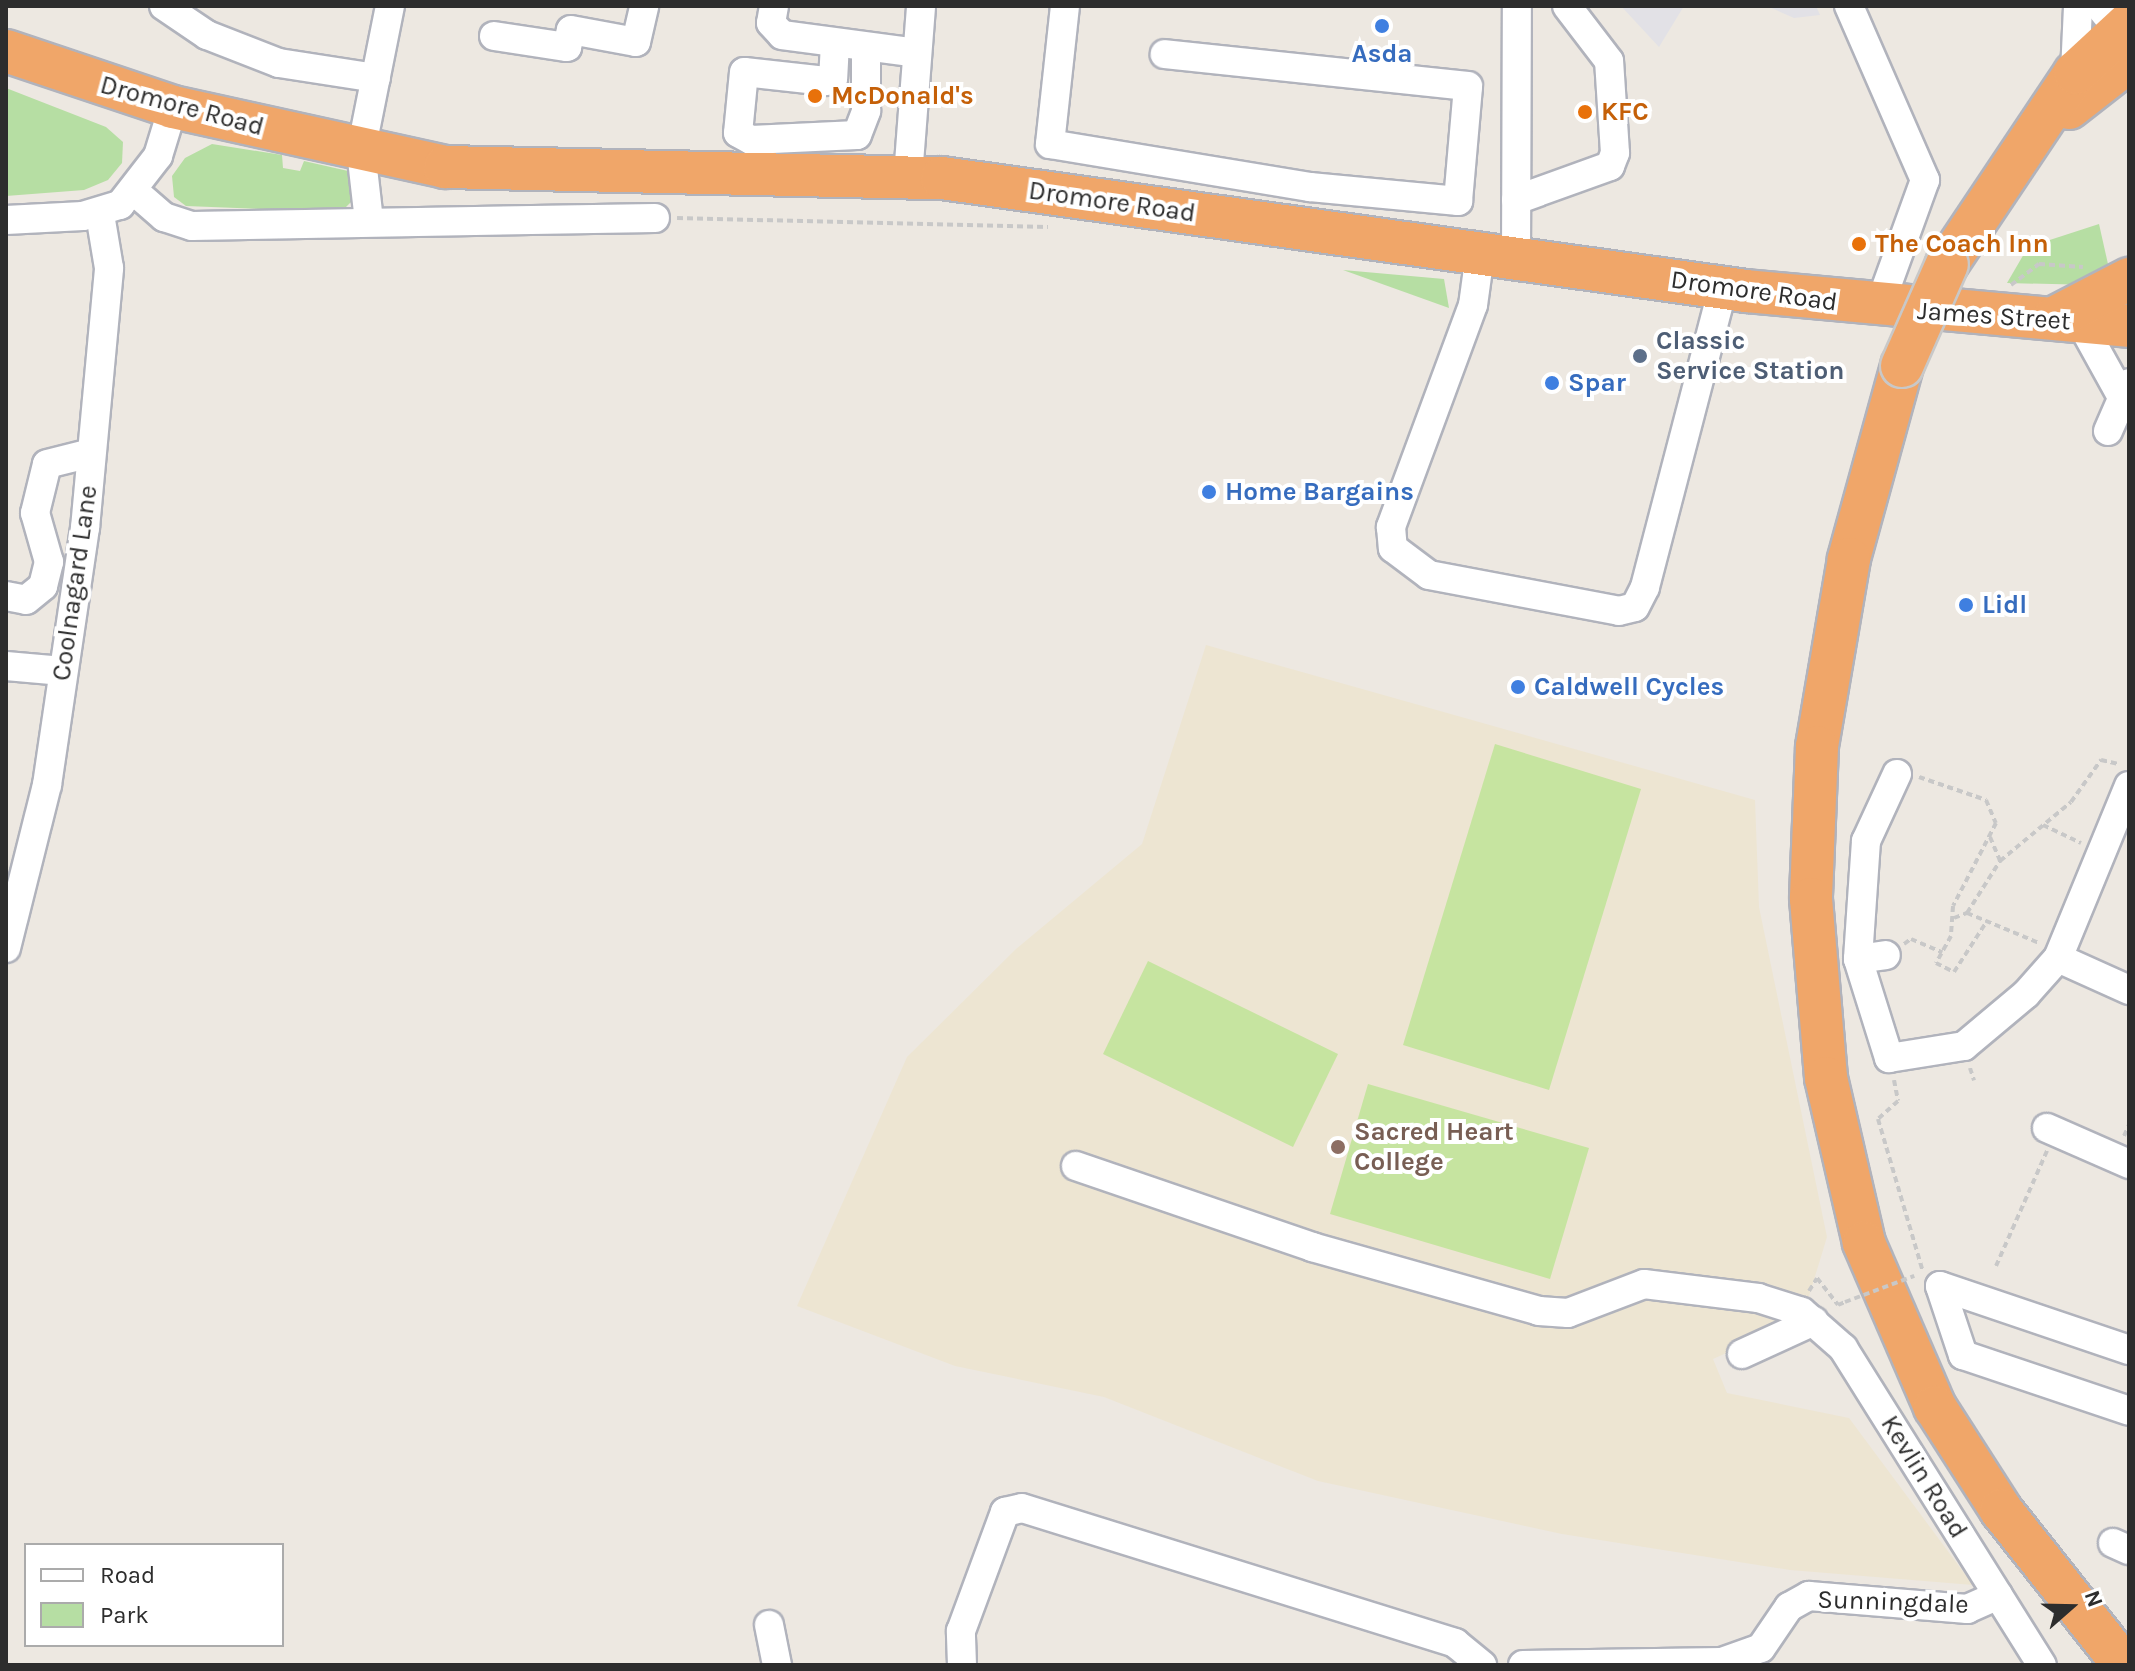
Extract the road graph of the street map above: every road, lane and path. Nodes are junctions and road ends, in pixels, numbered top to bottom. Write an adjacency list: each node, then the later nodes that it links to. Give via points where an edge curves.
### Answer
1 (164, 6): 18 (street, via 207,35 279,63)
2 (390, 6): 18 (street)
3 (644, 6): 12 (street, via 636,42 571,30 567,47)
4 (774, 6): 13 (street, via 771,23 782,35)
5 (921, 6): 16 (street)
6 (1065, 6): 17 (street, via 1050,144 1310,187 1458,201 1468,86)
7 (1517, 6): 25 (street)
8 (1567, 6): 25 (street, via 1609,61 1615,153 1610,166)
9 (1849, 6): 34 (street, via 1925,180 1895,263)
10 (2078, 6): 20 (street)
11 (2121, 34): 20 (highway)
12 (494, 36)
13 (835, 43): 14 (street); 14 (street, via 833,78 826,81 744,72 738,133 751,140 857,135 866,111)
14 (866, 47): 16 (street)
15 (6, 51): 21 (highway, Dromore Road)
16 (917, 53): 23 (street)
17 (1165, 54)
18 (376, 78): 22 (street)
19 (2129, 99): 20 (highway)
20 (2066, 100): 79 (highway, bridge, via 2007,166 1947,264 1902,366 1849,559 1817,747 1811,899 1826,1078 1864,1243 1935,1407 2001,1510)
21 (173, 107): 22 (highway, Dromore Road); 24 (street, via 158,156)
22 (361, 151): 23 (highway, Dromore Road, via 445,167); 29 (street)
23 (908, 176): 31 (highway, Dromore Road)
24 (134, 191): 26 (street); 29 (street, via 164,217 192,226)
25 (1516, 200): 31 (street)
26 (100, 214): 28 (street); 40 (street, Coolnagard Lane, via 109,268)
27 (655, 218): 29 (street); 30 (path)
28 (6, 220)
29 (369, 221)
30 (1058, 228)
31 (1498, 256): 33 (highway, Dromore Road); 33 (street, via 1473,305 1391,527 1393,548 1429,575 1619,611 1635,607 1645,587)
32 (2126, 282): 35 (path, via 2104,270 2039,264); 36 (highway)
33 (1723, 288): 34 (highway, Dromore Road)
34 (1869, 306): 35 (highway, James Street)
35 (1970, 315): 36 (highway, James Street)
36 (2065, 322): 37 (highway, James Street); 38 (street)
37 (2129, 326)
38 (2125, 390): 39 (street)
39 (2108, 431)
40 (91, 453): 41 (street, via 47,464 35,513 49,562 43,586 26,600); 43 (street, Coolnagard Lane)
41 (6, 596)
42 (6, 666): 43 (street)
43 (63, 671): 55 (street, Coolnagard Lane, via 47,785)
44 (2129, 766): 47 (path, via 2101,760)
45 (1897, 774): 48 (path, via 1948,781 1986,800 1996,823); 59 (street, via 1866,841)
46 (2127, 797): 49 (street)
47 (2043, 825): 49 (path); 50 (path)
48 (1989, 836): 50 (path); 52 (path, via 1953,906)
49 (2101, 852): 58 (street)
50 (2000, 861): 51 (path)
51 (1967, 913): 52 (path); 53 (path)
52 (1954, 918): 56 (path)
53 (1987, 921): 54 (path); 56 (path, via 1954,972 1936,963)
54 (2034, 941)
55 (6, 948)
56 (1942, 952): 57 (path, via 1911,939)
57 (1886, 955): 59 (street)
58 (2058, 958): 60 (street); 61 (street, via 1964,1046)
59 (1858, 959): 61 (street)
60 (2129, 990)
61 (1889, 1058): 66 (path, via 1898,1101 1878,1119)
62 (2051, 1130): 63 (street); 65 (path)
63 (2129, 1164)
64 (1076, 1166): 68 (street, Kevlin Road, via 1312,1247 1539,1311 1568,1313 1644,1284 1789,1308)
65 (1996, 1266)
66 (1926, 1278): 67 (path, bridge); 69 (street); 71 (street, via 1963,1355)
67 (1845, 1302)
68 (1814, 1321): 70 (street); 72 (street, Kevlin Road, via 1843,1348)
69 (2129, 1350)
70 (1742, 1354)
71 (2129, 1411)
72 (1998, 1595): 77 (street, Sunningdale, via 1967,1609 1809,1596 1789,1607 1761,1648 1722,1662); 78 (street, Kevlin Road)
73 (769, 1625): 74 (street)
74 (777, 1665)
75 (962, 1665): 76 (street, via 961,1631 1005,1512 1022,1508 1455,1643)
76 (1482, 1665)
77 (1523, 1665)
78 (2042, 1665)
79 (2124, 1665)

